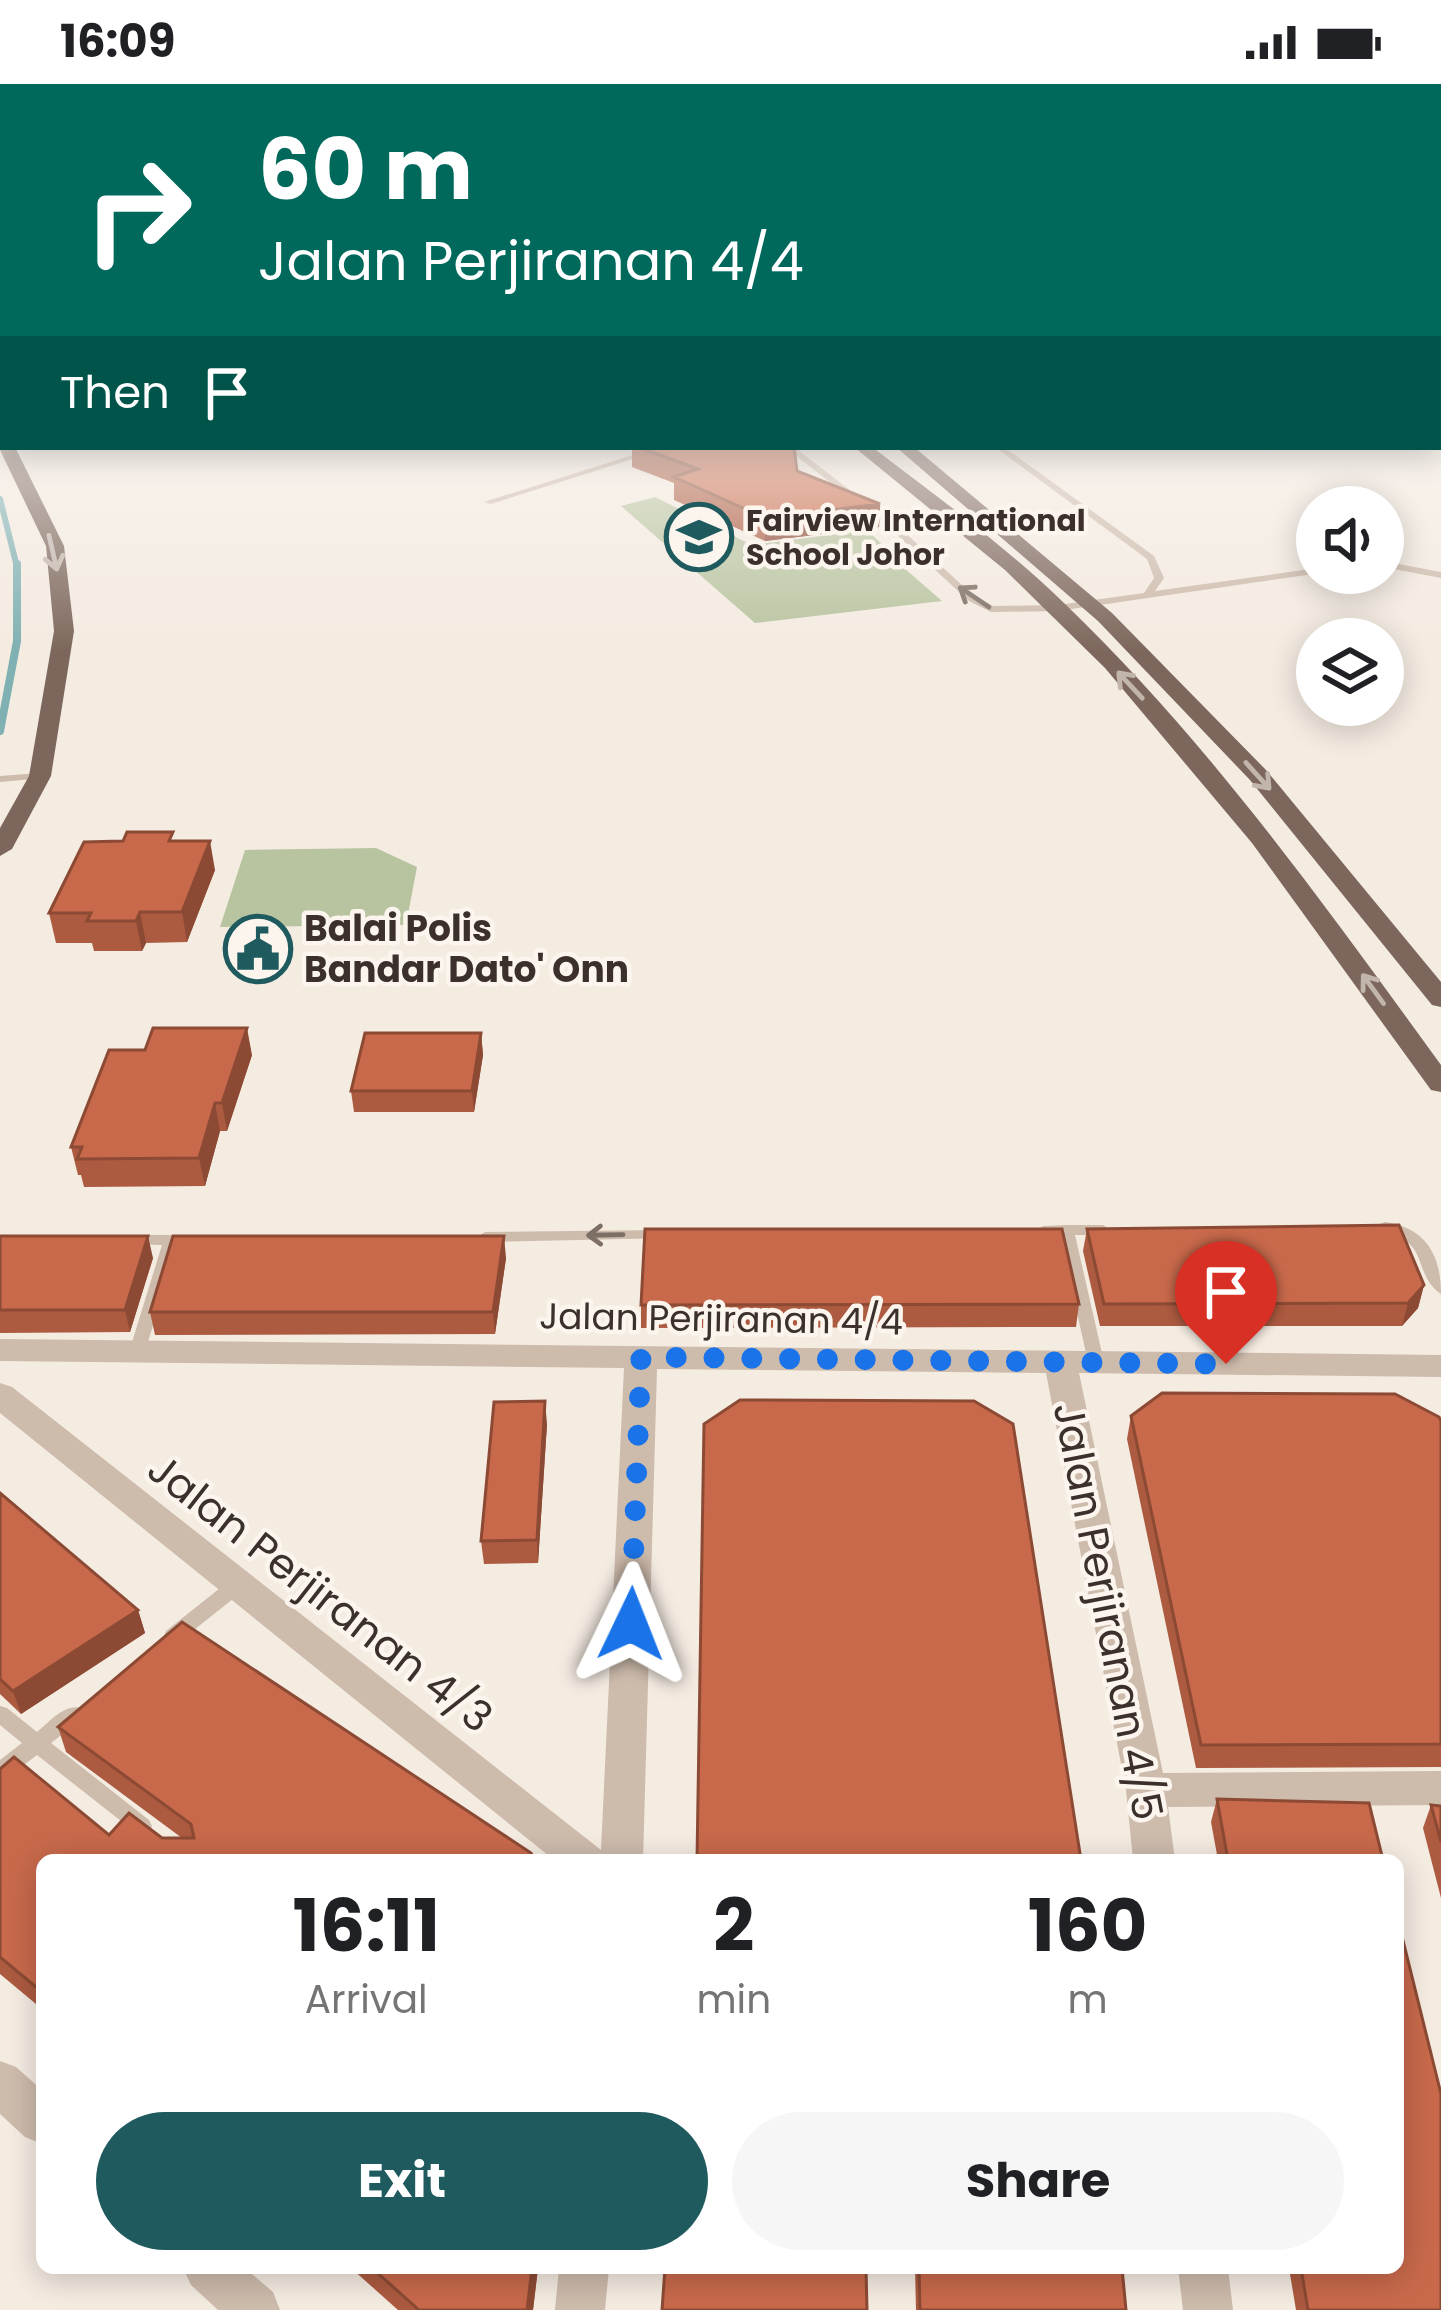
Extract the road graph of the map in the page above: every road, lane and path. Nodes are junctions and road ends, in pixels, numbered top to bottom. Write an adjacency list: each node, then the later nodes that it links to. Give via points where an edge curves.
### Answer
1 (7, 450): 18 (main road, one-way to 18, via 55,546 62,609)
2 (658, 450): 10 (lane)
3 (794, 450): 7 (lane)
4 (866, 450): 17 (main road)
5 (908, 450): 16 (main road)
6 (1003, 450): 15 (lane, via 1151,558 1159,578)
7 (801, 454): 8 (lane); 11 (lane)
8 (801, 474)
9 (834, 499): 11 (lane)
10 (488, 502)
11 (873, 512): 17 (lane, one-way to 11, via 982,606)
12 (1404, 568): 14 (lane)
13 (1296, 574): 15 (lane)
14 (1441, 574)
15 (1149, 592): 16 (lane)
16 (1087, 604): 17 (lane); 21 (main road, one-way to 21, via 1258,775)
17 (1058, 608): 22 (main road, one-way to 17, via 1251,823)
18 (40, 776): 19 (lane); 20 (main road)
19 (0, 779)
20 (0, 849)
21 (1441, 999)
22 (1441, 1084)
23 (1370, 1227): 32 (lane, via 1417,1237)
24 (1066, 1230): 25 (lane); 26 (lane); 36 (lane)
25 (1113, 1230)
26 (1019, 1231)
27 (689, 1234): 28 (lane, one-way to 28)
28 (477, 1237)
29 (171, 1240): 30 (lane); 31 (lane); 34 (lane)
30 (218, 1240)
31 (107, 1241)
32 (1441, 1289)
33 (0, 1351): 34 (street, Jalan Perjiranan 4/4)
34 (136, 1352): 35 (street, Jalan Perjiranan 4/4)
35 (641, 1357): 36 (street, Jalan Perjiranan 4/4); 49 (street)
36 (1078, 1362): 37 (street, Jalan Perjiranan 4/4); 46 (street, Jalan Perjiranan 4/5)
37 (1441, 1366)
38 (0, 1395): 39 (street, Jalan Perjiranan 4/3)
39 (236, 1586): 40 (lane); 48 (street, Jalan Perjiranan 4/3)
40 (163, 1644)
41 (89, 1702): 43 (lane)
42 (0, 1714): 43 (lane)
43 (34, 1745): 44 (lane); 47 (lane)
44 (0, 1772)
45 (1441, 1788): 46 (street)
46 (1146, 1790): 50 (street, Jalan Perjiranan 4/5)
47 (169, 1846)
48 (577, 1854)
49 (622, 1854)
50 (1153, 1854)
51 (0, 2083): 52 (street)
52 (36, 2116)
53 (215, 2274): 56 (street)
54 (583, 2274): 57 (street)
55 (1204, 2274): 58 (street)
56 (255, 2310)
57 (580, 2310)
58 (1208, 2310)

